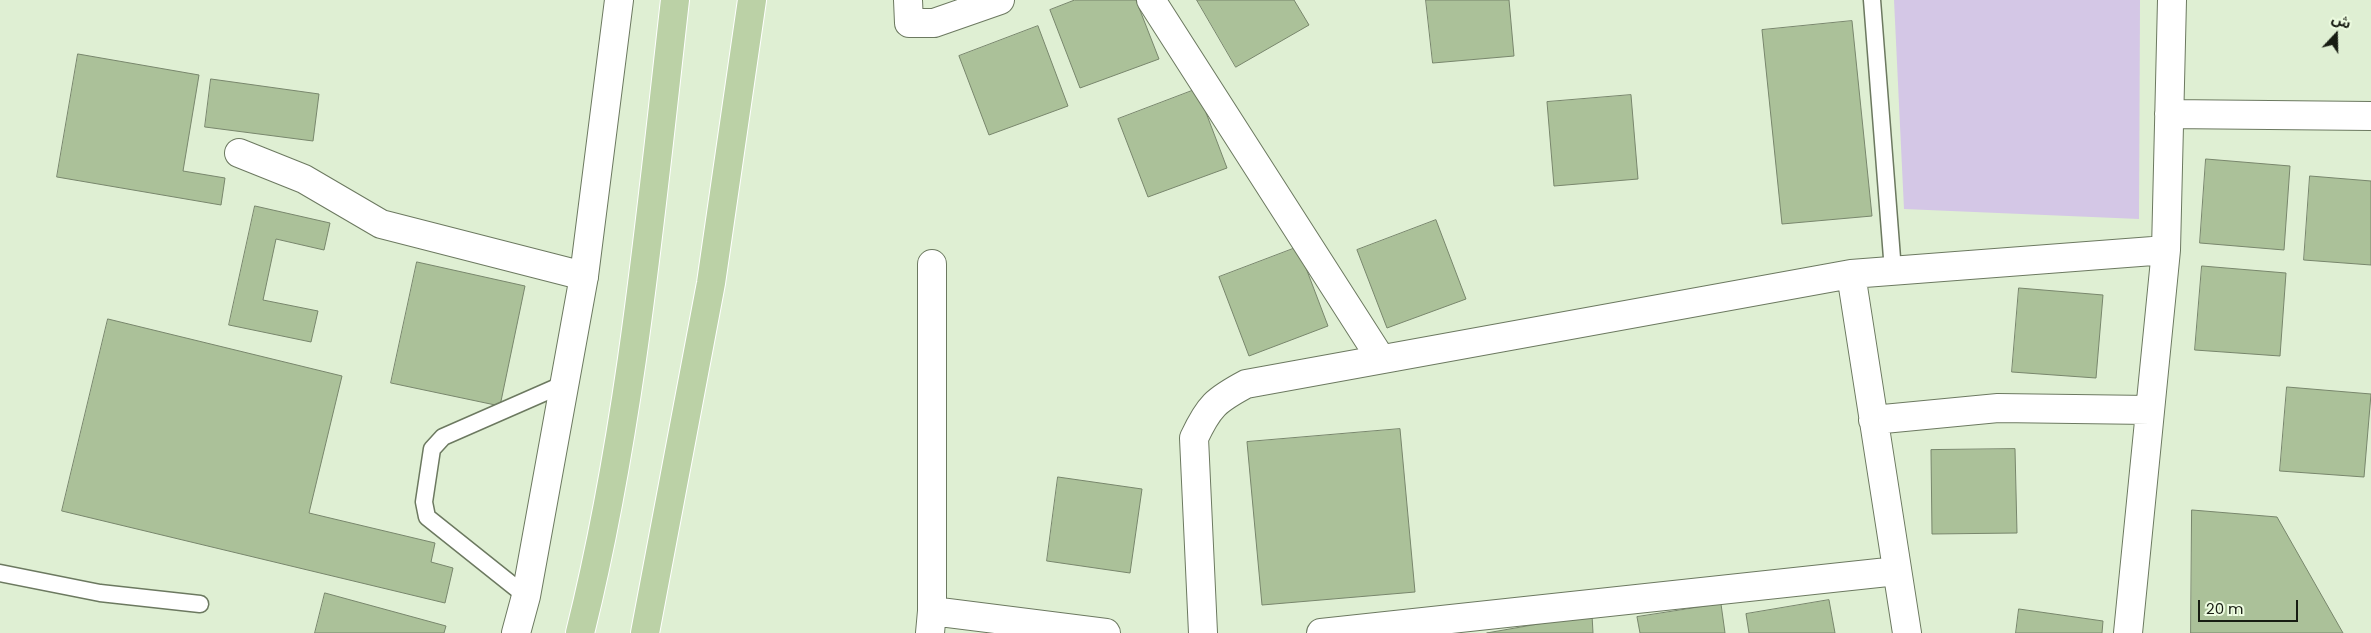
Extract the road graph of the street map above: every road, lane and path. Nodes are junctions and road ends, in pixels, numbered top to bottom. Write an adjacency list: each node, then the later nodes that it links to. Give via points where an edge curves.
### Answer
1 (619, 0): 16 (street)
2 (675, 0): 28 (main road, via 643,279 616,455)
3 (752, 0): 29 (main road, via 711,283)
4 (908, 0): 5 (street, via 909,23 934,23)
5 (1000, 0)
6 (1151, 0): 17 (street)
7 (1872, 0): 14 (lane)
8 (2172, 0): 9 (street)
9 (2169, 114): 10 (street); 12 (street)
10 (2371, 116)
11 (239, 153): 16 (street, via 304,179 381,224)
12 (2166, 250): 14 (street); 19 (street)
13 (932, 264): 25 (street)
14 (1893, 271): 15 (street)
15 (1851, 274): 17 (street); 20 (street)
16 (584, 276): 18 (street)
17 (1381, 359): 31 (street, via 1246,384 1219,399 1204,416 1194,438)
18 (564, 384): 23 (street); 23 (lane, via 443,437 432,449 424,502 427,517)
19 (2150, 410): 20 (street, via 1998,408); 34 (street)
20 (1874, 420): 21 (street)
21 (1897, 571): 26 (street); 33 (street)
22 (0, 573): 24 (lane, via 100,593)
23 (526, 596): 27 (street)
24 (200, 604)
25 (931, 622): 30 (street)
26 (1392, 629): 32 (street)
27 (516, 633)
28 (580, 633)
29 (645, 633)
30 (1106, 633)
31 (1204, 633)
32 (1321, 633)
33 (1907, 633)
34 (2128, 633)

